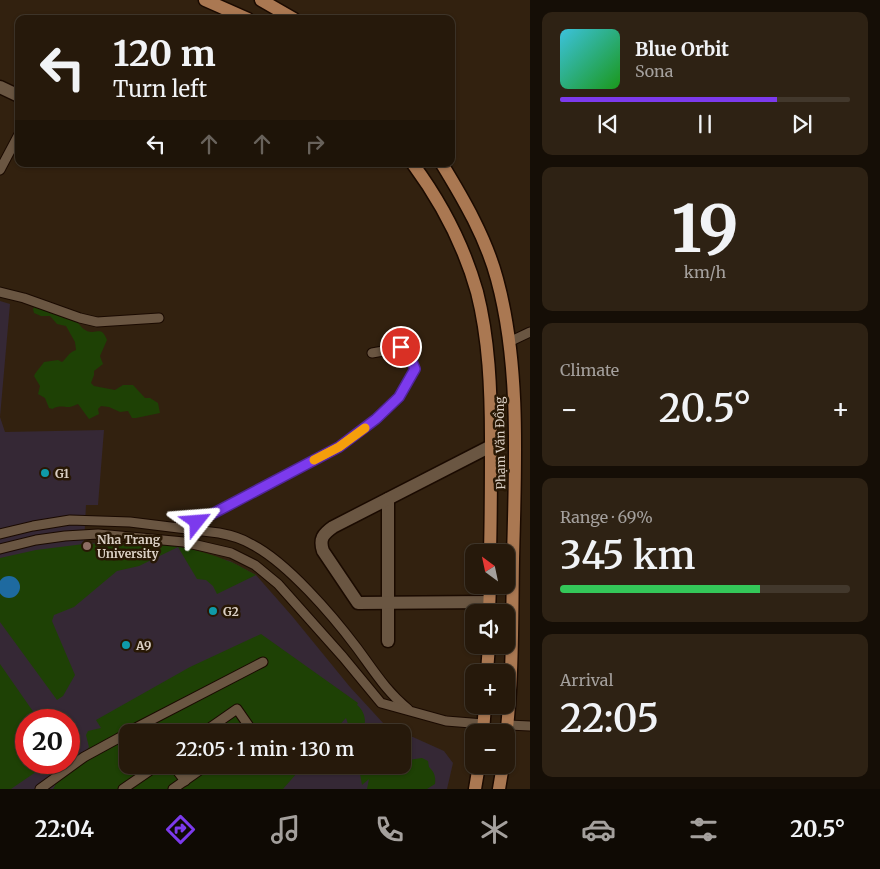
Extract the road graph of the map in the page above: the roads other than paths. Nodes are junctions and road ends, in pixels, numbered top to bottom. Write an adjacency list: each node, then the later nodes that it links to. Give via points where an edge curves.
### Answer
1 (205, 0): 3 (main road)
2 (261, 0): 4 (main road); 5 (main road)
3 (241, 15)
4 (252, 15)
5 (287, 15)
6 (0, 87): 7 (street)
7 (15, 94)
8 (15, 142): 11 (lane)
9 (415, 167): 17 (main road, Phạm Văn Đồng, via 454,233 477,293 487,347)
10 (444, 167): 15 (main road, Phạm Văn Đồng, via 487,248 497,278)
11 (0, 170)
12 (0, 292): 13 (lane, via 97,322)
13 (159, 318)
14 (530, 332): 15 (lane)
15 (509, 342): 39 (main road, Phạm Văn Đồng, via 514,493)
16 (372, 353): 21 (lane, via 406,347 415,369 399,397 339,447 197,522)
17 (491, 446): 18 (street); 26 (main road, Phạm Văn Đồng)
18 (388, 499): 29 (street); 29 (street, via 333,526 320,544 322,552 358,603)
19 (130, 522): 20 (lane, via 70,520); 21 (lane); 24 (lane)
20 (33, 526): 23 (lane); 25 (lane)
21 (197, 530): 22 (lane)
22 (219, 533): 27 (lane); 32 (lane, via 251,544 284,568 316,598)
23 (0, 534)
24 (130, 537): 25 (lane, via 98,534); 27 (lane)
25 (36, 540): 28 (lane)
26 (490, 544)
27 (214, 548): 33 (lane, via 255,565 278,584)
28 (0, 549)
29 (388, 603): 30 (street); 31 (street)
30 (465, 606)
31 (388, 641)
32 (357, 647): 33 (lane); 35 (lane, via 392,696)
33 (343, 657): 35 (lane, via 381,703)
34 (263, 662): 36 (lane)
35 (412, 713): 40 (lane)
36 (145, 724)
37 (215, 724): 38 (lane, via 237,709)
38 (247, 724)
39 (507, 724)
40 (465, 725)
41 (530, 726): 42 (lane)
42 (515, 729)
43 (119, 738): 50 (lane, via 84,757)
44 (145, 774): 51 (lane)
45 (180, 774): 49 (lane)
46 (195, 774): 49 (lane)
47 (478, 774): 53 (main road)
48 (502, 774): 54 (main road)
49 (185, 781): 52 (lane)
50 (40, 789)
51 (123, 789)
52 (173, 789)
53 (475, 789)
54 (499, 789)

